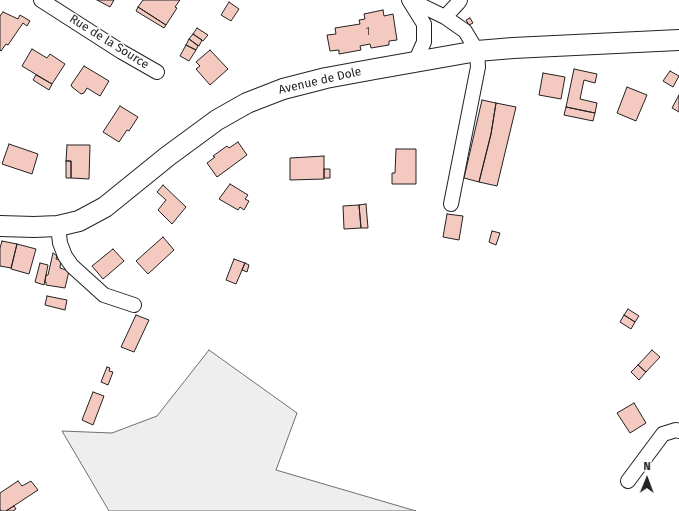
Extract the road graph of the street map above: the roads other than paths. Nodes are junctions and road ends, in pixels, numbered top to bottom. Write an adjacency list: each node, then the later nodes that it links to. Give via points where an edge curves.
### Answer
1 (41, 0): 8 (street, Rue de la Source)
2 (410, 0): 4 (street); 7 (street, via 424,24 424,42)
3 (460, 0): 4 (street)
4 (445, 17): 6 (street, via 465,31)
5 (679, 40): 6 (main road, Avenue de Dole)
6 (477, 51): 7 (main road, Avenue de Dole); 9 (street, via 478,67)
7 (415, 62): 11 (main road, Avenue de Dole, via 304,83 247,103 193,137 105,207 79,221)
8 (157, 72)
9 (451, 204)
10 (0, 226): 11 (main road, Avenue de Dole)
11 (58, 226): 12 (street, via 60,243 72,266 104,295)
12 (134, 305)
13 (679, 431): 14 (street, via 663,434)
14 (628, 481)

